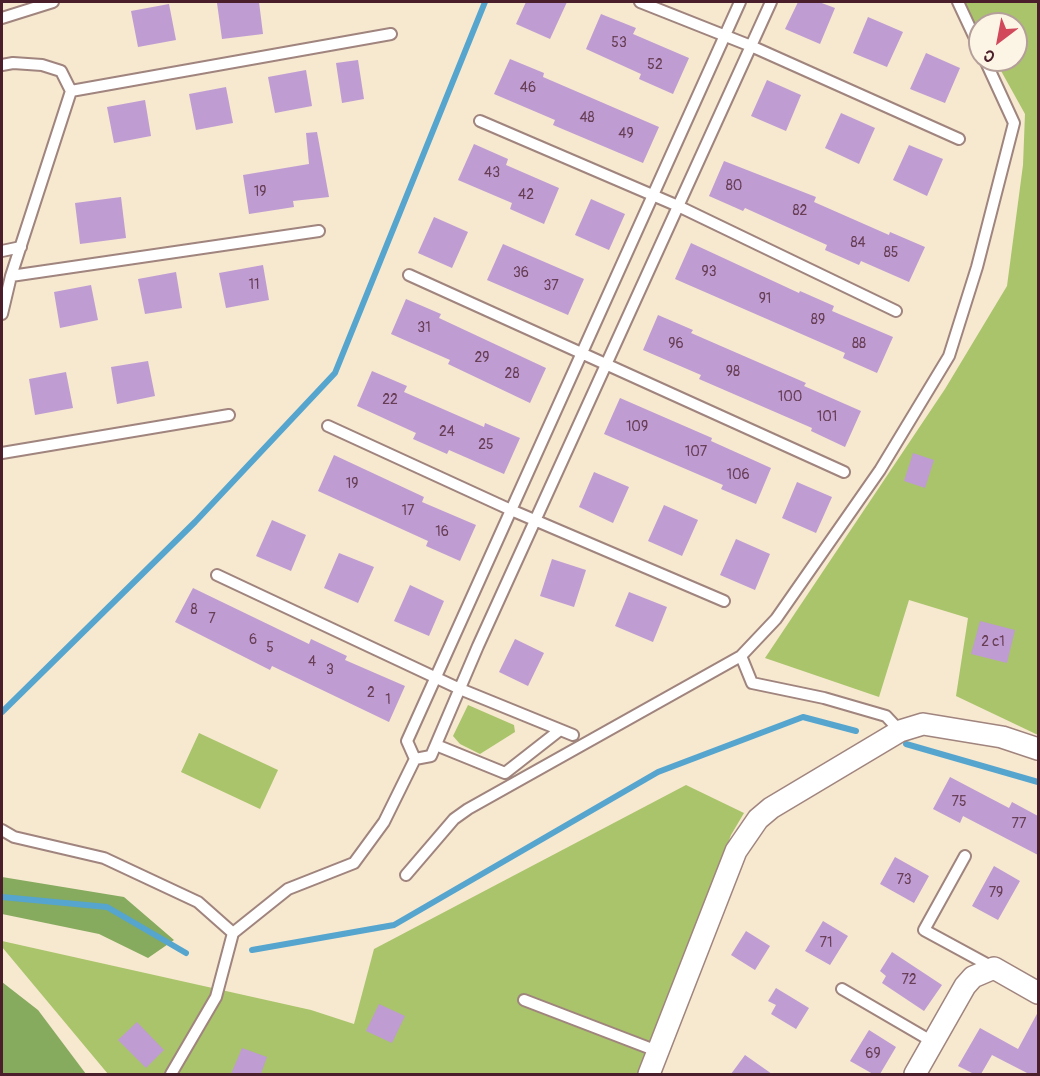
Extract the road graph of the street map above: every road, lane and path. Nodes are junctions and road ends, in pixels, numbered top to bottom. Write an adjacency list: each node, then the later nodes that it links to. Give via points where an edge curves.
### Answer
1 (53, 2): 6 (lane)
2 (640, 2): 9 (lane)
3 (740, 2): 9 (lane)
4 (771, 2): 10 (lane)
5 (958, 2): 7 (lane)
6 (2, 18)
7 (968, 23)
8 (391, 34): 13 (lane)
9 (724, 38): 10 (lane); 16 (lane)
10 (751, 46): 15 (lane); 17 (lane)
11 (2, 65): 13 (lane, via 42,65 61,71)
12 (991, 72): 35 (lane, via 1014,123 977,267 949,356 867,489 777,619)
13 (71, 91): 19 (lane)
14 (480, 121): 16 (lane)
15 (959, 139)
16 (652, 196): 17 (lane); 25 (lane)
17 (678, 206): 23 (lane); 26 (lane)
18 (319, 231): 22 (lane)
19 (21, 247): 20 (lane); 22 (lane)
20 (2, 250)
21 (409, 275): 25 (lane)
22 (11, 276): 24 (lane)
23 (896, 311)
24 (2, 314)
25 (582, 352): 26 (lane); 31 (lane)
26 (607, 362): 30 (lane); 32 (lane)
27 (229, 415): 29 (lane)
28 (328, 426): 31 (lane)
29 (2, 453)
30 (844, 472)
31 (511, 510): 32 (lane); 36 (lane)
32 (536, 519): 34 (lane); 37 (lane)
33 (217, 575): 36 (lane)
34 (724, 601)
35 (741, 656): 39 (lane, via 752,683 886,716); 46 (lane, via 468,809 454,819)
36 (435, 677): 37 (lane); 43 (lane, via 407,741)
37 (460, 688): 38 (lane); 41 (lane)
38 (561, 730): 40 (lane); 41 (lane, via 505,773)
39 (900, 731): 42 (street, via 923,724 1002,737); 53 (street, via 771,808 744,836)
40 (573, 735)
41 (436, 745): 43 (lane, via 432,756)
42 (1038, 749)
43 (415, 759): 47 (lane, via 384,822 354,863 288,889)
44 (2, 830): 47 (lane, via 14,837 104,858 198,902)
45 (965, 856): 48 (lane, via 924,930)
46 (406, 875)
47 (233, 933): 54 (lane, via 216,998)
48 (994, 968): 50 (street); 52 (street, via 973,977 965,986)
49 (842, 989): 52 (lane)
50 (1038, 993)
51 (524, 1000): 53 (lane)
52 (933, 1042): 56 (street)
53 (657, 1051): 55 (street)
54 (171, 1074)
55 (649, 1074)
56 (915, 1074)

